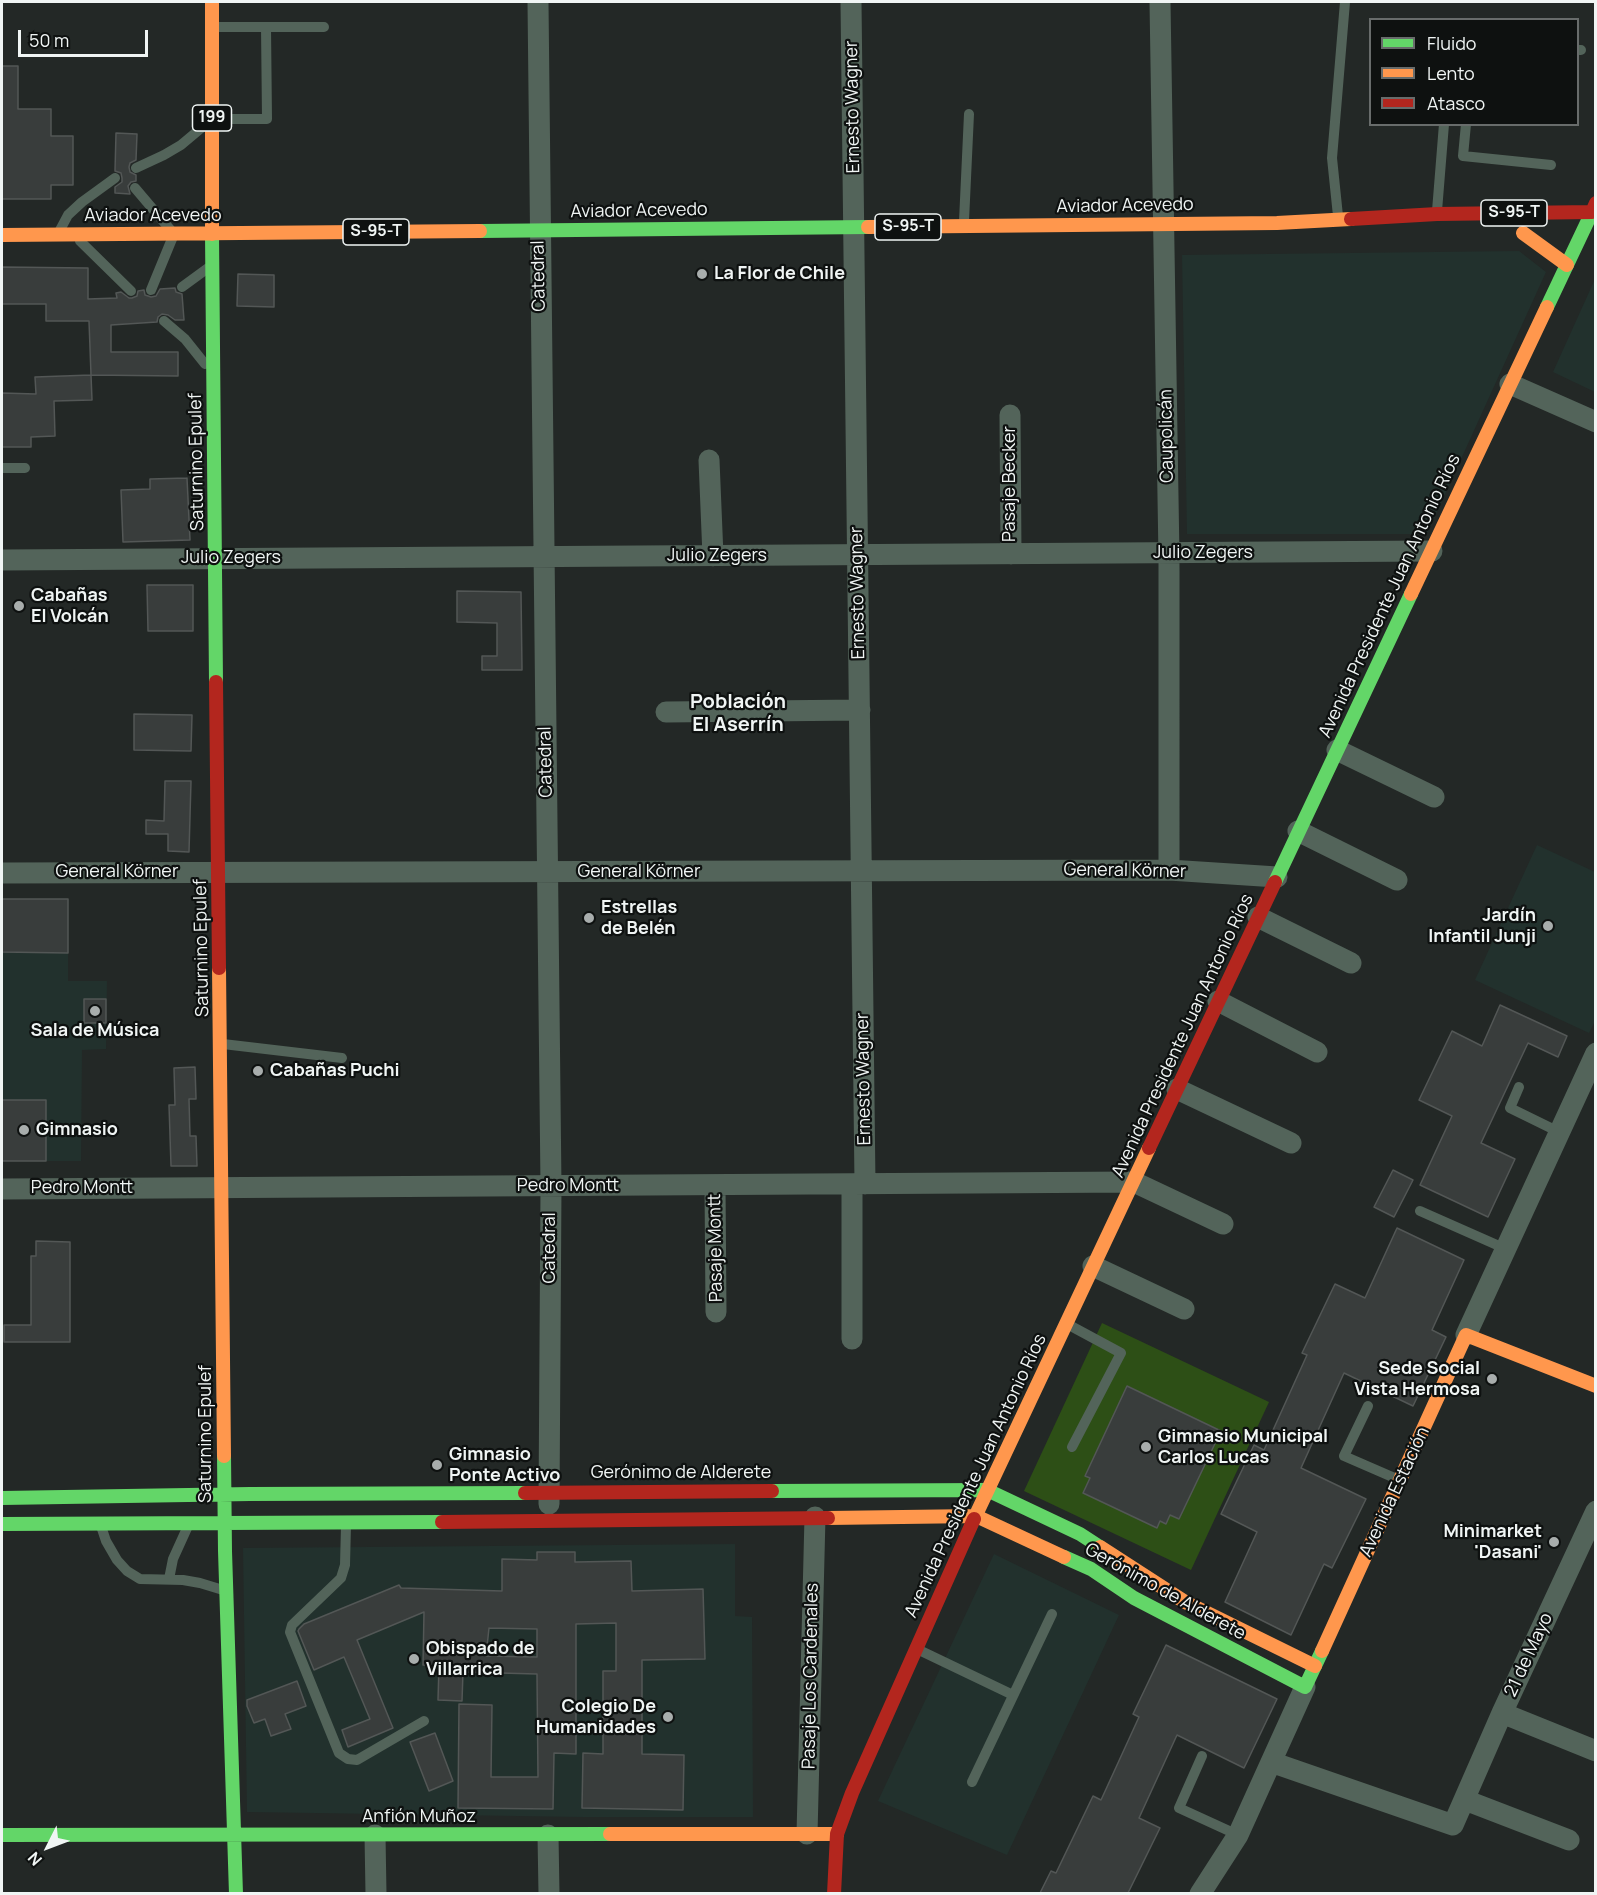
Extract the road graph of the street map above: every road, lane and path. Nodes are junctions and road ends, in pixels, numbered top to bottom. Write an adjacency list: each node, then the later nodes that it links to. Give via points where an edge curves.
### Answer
1 (212, 2): 6 (main road, Saturnino Epulef / 199)
2 (537, 2): 26 (street, Catedral)
3 (851, 2): 23 (street, Ernesto Wagner)
4 (1160, 2): 21 (street, Caupolicán)
5 (1345, 2): 19 (lane, via 1332,158)
6 (212, 27): 7 (lane); 10 (main road, Saturnino Epulef / 199)
7 (266, 27): 8 (lane); 10 (lane, via 267,119)
8 (324, 27)
9 (969, 114): 22 (lane)
10 (212, 119): 14 (lane, via 181,145); 32 (main road, Saturnino Epulef / 199)
11 (1444, 126): 18 (lane)
12 (1466, 126): 13 (lane, via 1463,156)
13 (1551, 165)
14 (136, 168)
15 (115, 178): 34 (lane, via 68,215)
16 (135, 188): 31 (lane)
17 (1594, 207): 18 (main road, Aviador Acevedo / S-95-T); 27 (main road, Avenida Presidente Juan Antonio Ríos / S-95-T)
18 (1437, 214): 19 (main road, Aviador Acevedo / S-95-T); 24 (main road); 25 (main road)
19 (1338, 219): 20 (main road, Aviador Acevedo / S-95-T)
20 (1277, 223): 21 (main road, Aviador Acevedo / S-95-T); 28 (main road, Aviador Acevedo / S-95-T)
21 (1164, 224): 22 (main road, Aviador Acevedo / S-95-T); 50 (street, Caupolicán)
22 (963, 226): 23 (main road, Aviador Acevedo / S-95-T)
23 (854, 227): 26 (main road, Aviador Acevedo / S-95-T); 52 (street, Ernesto Wagner)
24 (1451, 227)
25 (1423, 228)
26 (539, 230): 32 (main road, Aviador Acevedo / S-95-T); 53 (street, Catedral)
27 (1582, 232): 30 (main road, S-95-T); 37 (main road, Avenida Presidente Juan Antonio Ríos)
28 (1330, 233)
29 (1545, 233): 37 (main road, S-95-T, via 1518,233)
30 (1563, 233)
31 (174, 234): 32 (main road, Aviador Acevedo); 35 (main road, Aviador Acevedo); 39 (lane)
32 (212, 234): 36 (main road, Saturnino Epulef)
33 (2, 235): 34 (main road, Aviador Acevedo)
34 (57, 235): 35 (main road, Aviador Acevedo)
35 (74, 235): 40 (lane)
36 (213, 264): 38 (lane); 42 (main road, Saturnino Epulef)
37 (1567, 265): 43 (main road, Avenida Presidente Juan Antonio Ríos)
38 (182, 287)
39 (151, 290)
40 (131, 291)
41 (164, 321): 42 (lane, via 195,350)
42 (214, 379): 55 (main road, Saturnino Epulef)
43 (1510, 384): 45 (street); 49 (main road, Avenida Presidente Juan Antonio Ríos)
44 (1010, 415): 51 (street, Pasaje Becker)
45 (1596, 422)
46 (709, 460): 54 (street)
47 (2, 468): 48 (lane)
48 (25, 468)
49 (1432, 551): 50 (street, Julio Zegers); 59 (main road, Avenida Presidente Juan Antonio Ríos)
50 (1169, 553): 51 (street, Julio Zegers); 63 (street, Caupolicán)
51 (1011, 554): 52 (street, Julio Zegers)
52 (858, 555): 54 (street, Julio Zegers); 57 (street, Ernesto Wagner)
53 (542, 556): 54 (street, Julio Zegers); 55 (street, Julio Zegers); 65 (street, Catedral)
54 (713, 556)
55 (216, 559): 56 (street, Julio Zegers); 64 (main road, Saturnino Epulef)
56 (2, 560)
57 (860, 710): 58 (street); 62 (street, Ernesto Wagner)
58 (666, 712)
59 (1337, 750): 60 (street); 61 (main road, Avenida Presidente Juan Antonio Ríos)
60 (1434, 797)
61 (1298, 831): 67 (main road, Avenida Presidente Juan Antonio Ríos); 68 (street)
62 (862, 870): 63 (street, General Körner); 65 (street, General Körner); 81 (street, Ernesto Wagner)
63 (1169, 870): 67 (street, General Körner)
64 (219, 871): 65 (street, General Körner); 66 (street, General Körner); 72 (main road, Saturnino Epulef)
65 (548, 872): 83 (street, Catedral)
66 (2, 873)
67 (1277, 877): 69 (main road, Avenida Presidente Juan Antonio Ríos)
68 (1397, 880)
69 (1258, 917): 70 (street); 71 (main road, Avenida Presidente Juan Antonio Ríos)
70 (1351, 963)
71 (1218, 1001): 73 (street); 77 (main road, Avenida Presidente Juan Antonio Ríos)
72 (220, 1044): 75 (lane); 84 (main road, Saturnino Epulef)
73 (1317, 1052)
74 (1596, 1053): 78 (street, Avenida Estación)
75 (342, 1058)
76 (1519, 1087): 78 (lane, via 1510,1108)
77 (1177, 1089): 79 (street); 80 (main road, Avenida Presidente Juan Antonio Ríos)
78 (1559, 1131): 88 (street, Avenida Estación)
79 (1291, 1143)
80 (1134, 1182): 81 (street, Pedro Montt); 87 (street); 89 (main road, Avenida Presidente Juan Antonio Ríos)
81 (858, 1184): 82 (street, Pedro Montt); 94 (street, Ernesto Wagner)
82 (715, 1185): 83 (street, Pedro Montt); 91 (street, Pasaje Montt)
83 (551, 1186): 84 (street, Pedro Montt); 100 (street, Catedral)
84 (222, 1188): 85 (street, Pedro Montt); 101 (main road, Saturnino Epulef)
85 (2, 1189)
86 (1420, 1211): 88 (lane)
87 (1223, 1224)
88 (1506, 1249): 93 (street, Avenida Estación)
89 (1093, 1266): 90 (street); 92 (main road, Avenida Presidente Juan Antonio Ríos)
90 (1184, 1309)
91 (716, 1312)
92 (1066, 1323): 97 (lane, via 1121,1353); 99 (main road, Avenida Presidente Juan Antonio Ríos)
93 (1466, 1335): 95 (main road); 98 (main road, Avenida Estación)
94 (852, 1340)
95 (1596, 1386)
96 (1368, 1406): 98 (lane, via 1344,1456)
97 (1072, 1447)
98 (1400, 1480): 116 (main road, Avenida Estación)
99 (987, 1490): 100 (main road, Gerónimo de Alderete); 104 (main road, Avenida Presidente Juan Antonio Ríos); 116 (main road, Gerónimo de Alderete, via 1080,1534 1185,1602)
100 (549, 1492): 101 (main road, Gerónimo de Alderete); 109 (street, Catedral)
101 (225, 1494): 102 (main road, Gerónimo de Alderete); 107 (main road, Saturnino Epulef)
102 (2, 1498)
103 (1596, 1511): 119 (street, 21 de Mayo)
104 (976, 1516): 105 (main road, Gerónimo de Alderete); 115 (main road, Avenida Presidente Juan Antonio Ríos); 117 (main road, Gerónimo de Alderete, via 1091,1569 1163,1614)
105 (815, 1517): 109 (main road, Gerónimo de Alderete); 126 (street, Pasaje Los Cardenales)
106 (190, 1522): 107 (main road, Gerónimo de Alderete); 110 (main road, Gerónimo de Alderete); 112 (lane)
107 (225, 1522): 108 (main road, Gerónimo de Alderete); 113 (main road, Saturnino Epulef)
108 (346, 1522): 109 (main road, Gerónimo de Alderete); 120 (lane, via 341,1578 292,1625 290,1632 339,1753 348,1759 357,1761)
109 (549, 1522)
110 (100, 1523): 111 (main road, Gerónimo de Alderete); 112 (lane, via 111,1551 128,1571 140,1579)
111 (2, 1524)
112 (169, 1579): 113 (lane)
113 (225, 1591): 129 (main road, Saturnino Epulef)
114 (1052, 1614): 118 (lane)
115 (916, 1648): 118 (lane); 127 (main road, Avenida Presidente Juan Antonio Ríos)
116 (1315, 1666): 117 (main road, Avenida Estación)
117 (1305, 1687): 123 (street, Avenida Estación)
118 (1013, 1695): 124 (lane)
119 (1502, 1713): 121 (street); 125 (street, 21 de Mayo)
120 (424, 1721)
121 (1596, 1751)
122 (1202, 1756): 132 (lane, via 1179,1808)
123 (1271, 1762): 125 (street, 21 de Mayo, via 1453,1825); 132 (street, Avenida Estación)
124 (972, 1782)
125 (1465, 1800): 133 (street)
126 (807, 1834): 127 (main road, Anfión Muñoz); 131 (main road, Anfión Muñoz)
127 (837, 1834): 137 (main road, Avenida Presidente Juan Antonio Ríos)
128 (2, 1835): 129 (main road, Anfión Muñoz)
129 (234, 1835): 130 (main road, Anfión Muñoz); 134 (main road, Saturnino Epulef)
130 (375, 1835): 131 (main road, Anfión Muñoz); 135 (street)
131 (548, 1835): 136 (street)
132 (1238, 1835): 138 (street, Avenida Estación)
133 (1569, 1840)
134 (236, 1893)
135 (376, 1893)
136 (549, 1893)
137 (834, 1893)
138 (1200, 1893)

